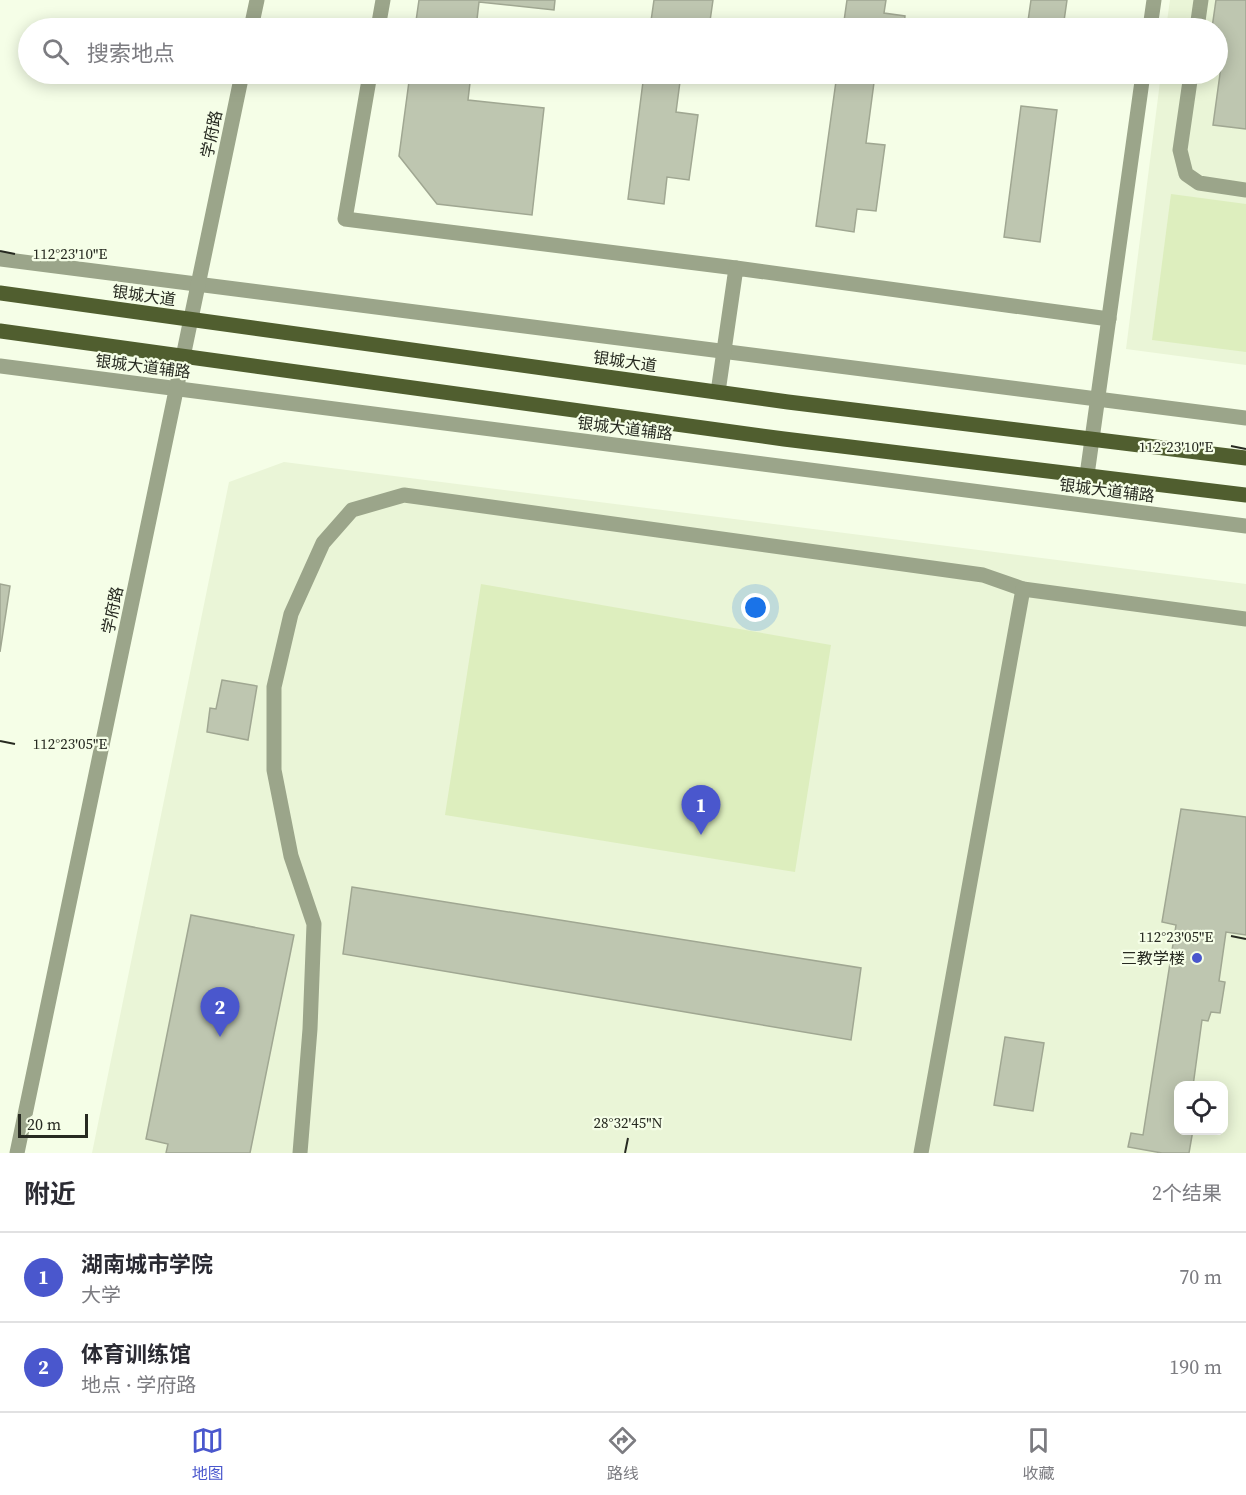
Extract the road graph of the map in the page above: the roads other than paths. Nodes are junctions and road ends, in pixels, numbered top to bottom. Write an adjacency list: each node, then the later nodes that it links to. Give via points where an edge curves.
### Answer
1 (257, 0): 5 (street)
2 (383, 0): 6 (street)
3 (1154, 0): 7 (street)
4 (1201, 0): 8 (street)
5 (253, 18)
6 (380, 18)
7 (1151, 18)
8 (1198, 18)
9 (240, 84): 16 (street, 学府路)
10 (368, 84): 15 (street, via 345,219)
11 (1142, 84): 19 (street)
12 (1190, 84): 13 (street, via 1180,150 1186,174 1199,183)
13 (1246, 190)
14 (0, 259): 16 (street)
15 (736, 268): 19 (street); 21 (street)
16 (198, 285): 18 (street, 学府路); 21 (street)
17 (0, 293): 18 (main road, 银城大道)
18 (191, 319): 22 (street, 学府路); 25 (main road, 银城大道)
19 (1108, 319): 26 (street)
20 (0, 331): 22 (main road)
21 (724, 351): 25 (street); 26 (street)
22 (184, 356): 24 (street, 学府路); 30 (main road, via 784,439)
23 (0, 366): 24 (street, 银城大道辅路)
24 (177, 389): 32 (street, 银城大道辅路); 35 (street, 学府路)
25 (718, 392): 28 (main road, 银城大道)
26 (1097, 399): 27 (street); 28 (street)
27 (1246, 418)
28 (1091, 439): 29 (main road, 银城大道); 30 (street)
29 (1246, 458)
30 (1087, 475): 31 (main road)
31 (1246, 495)
32 (1246, 526)
33 (1023, 589): 34 (street); 36 (street, via 983,575 404,495 352,510 322,543 291,614 274,687 274,770 291,856 314,924); 37 (street)
34 (1246, 619)
35 (17, 1153)
36 (300, 1153)
37 (921, 1153)

